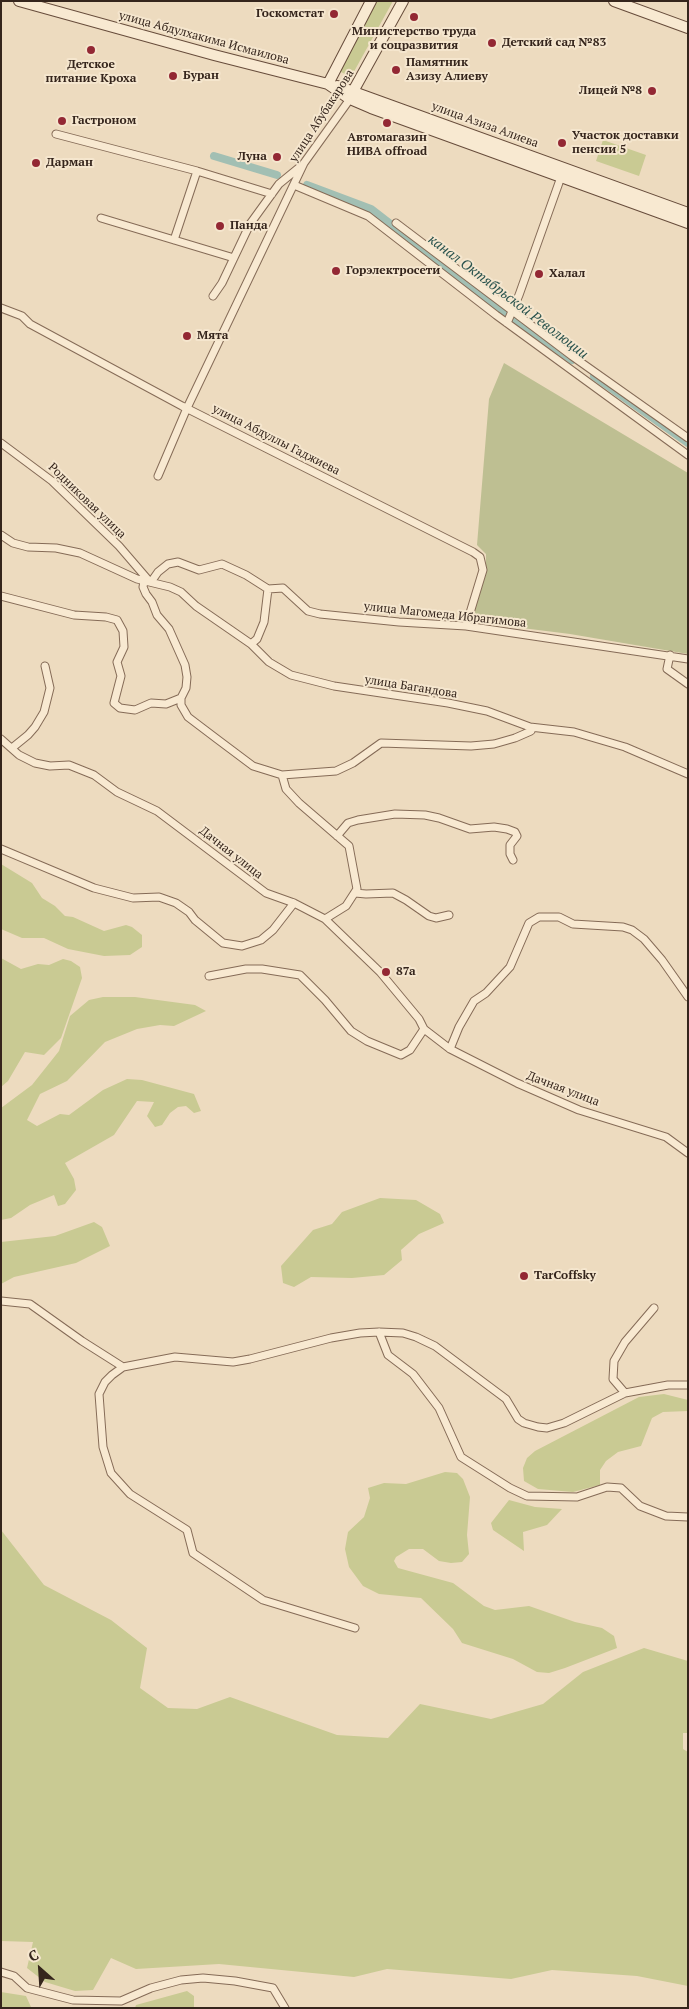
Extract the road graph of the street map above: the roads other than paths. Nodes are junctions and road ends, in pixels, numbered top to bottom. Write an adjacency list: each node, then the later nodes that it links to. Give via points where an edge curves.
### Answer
1 (19, 1): 5 (main road, улица Абдулхакима Исмаилова)
2 (371, 1): 7 (main road, улица Абубакарова)
3 (403, 1): 8 (main road, улица Абубакарова)
4 (614, 1): 6 (main road)
5 (52, 6): 7 (main road, улица Абдулхакима Исмаилова)
6 (688, 28)
7 (328, 84): 8 (main road, улица Абдулхакима Исмаилова)
8 (352, 95): 10 (street, улица Абубакарова); 12 (main road, улица Азиза Алиева, via 371,108); 15 (main road, улица Азиза Алиева)
9 (56, 134): 11 (street)
10 (304, 163): 13 (street, улица Абубакарова); 14 (street)
11 (197, 171): 14 (street); 19 (street)
12 (561, 177): 18 (main road, улица Азиза Алиева); 23 (street)
13 (294, 185): 24 (street, via 368,216); 25 (street, улица Абубакарова)
14 (272, 194): 20 (street, via 250,224)
15 (688, 213)
16 (101, 218): 19 (street)
17 (396, 223): 23 (street)
18 (688, 223)
19 (174, 240): 20 (street)
20 (234, 258): 21 (street)
21 (213, 296)
22 (1, 308): 25 (street, улица Абдуллы Гаджиева, via 22,316 30,324)
23 (513, 312): 24 (street); 26 (street)
24 (507, 322): 28 (street)
25 (187, 408): 29 (street, улица Абубакарова); 34 (street, улица Абдуллы Гаджиева, via 480,557 483,570)
26 (688, 438)
27 (1, 443): 31 (street, Родниковая улица, via 52,481 119,546)
28 (688, 455)
29 (158, 476)
30 (1, 535): 31 (street, улица Багандова, via 28,547 80,553)
31 (147, 582): 32 (street, улица Магомеда Ибрагимова, via 168,564 178,562 199,570 222,564); 35 (street, улица Багандова, via 181,592); 40 (street, via 143,586 146,594 169,629 185,665 186,688)
32 (268, 589): 34 (street, улица Магомеда Ибрагимова, via 283,588 308,611 320,614); 35 (street, via 264,622)
33 (1, 596): 40 (street, via 74,615 117,620 123,631 124,647 117,662 121,676 114,702 120,708 134,710 151,703 166,704)
34 (466, 626): 36 (street, улица Магомеда Ибрагимова)
35 (252, 644): 41 (street, улица Багандова, via 269,662 304,680 487,711)
36 (670, 655): 37 (street, улица Магомеда Ибрагимова); 39 (street, via 667,669)
37 (688, 659)
38 (45, 666): 43 (street, via 50,688 44,712 28,735)
39 (688, 684)
40 (181, 698): 45 (street, via 188,717 253,766)
41 (530, 726): 44 (street, улица Багандова, via 574,732 625,747); 45 (street, via 531,731 494,744 381,743 336,771)
42 (1, 739): 43 (street, Дачная улица)
43 (12, 748): 50 (street, Дачная улица, via 35,764 69,765 94,775 117,792 157,811 266,893)
44 (688, 774)
45 (282, 775): 46 (street, via 286,789)
46 (337, 836): 48 (street, via 348,823 358,820 395,814 425,815 470,830 494,828 516,832 517,836 510,845); 49 (street, via 350,846)
47 (1, 849): 50 (street, via 94,888 133,898 159,897 176,903 223,943 242,946 261,940)
48 (512, 860)
49 (355, 893): 51 (street, via 393,893 429,916); 52 (street, via 346,906)
50 (294, 904): 52 (street, Дачная улица)
51 (449, 916)
52 (325, 919): 55 (street, Дачная улица, via 380,972)
53 (209, 976): 55 (street, via 262,968 300,975 351,1031 401,1055 410,1050)
54 (688, 997): 56 (street, via 662,960 632,930 572,924 559,917 539,917 529,923 510,968 474,1001)
55 (424, 1029): 56 (street, Дачная улица)
56 (450, 1049): 57 (street, Дачная улица, via 579,1110 666,1137)
57 (688, 1152)
58 (1, 1301): 61 (street, via 30,1304)
59 (654, 1308): 63 (street, via 625,1342 614,1361 613,1380)
60 (380, 1332): 61 (street, via 331,1338 250,1360 233,1362 175,1357); 63 (street, via 403,1333 435,1346 506,1399 518,1419 529,1426 556,1426); 64 (street, via 388,1354 412,1374 439,1408 461,1456 510,1488 527,1496 577,1497 607,1487 621,1488 640,1506 666,1516)
61 (123, 1367): 65 (street, via 108,1378 99,1394 103,1446 111,1473 130,1494 187,1530 192,1553 263,1600)
62 (688, 1384): 63 (street)
63 (625, 1393)
64 (688, 1517)
65 (355, 1628)
66 (1, 1972): 67 (street, via 14,1976 27,1988 73,2000 121,2001 181,1980 235,1981 274,1988)
67 (285, 2008)

